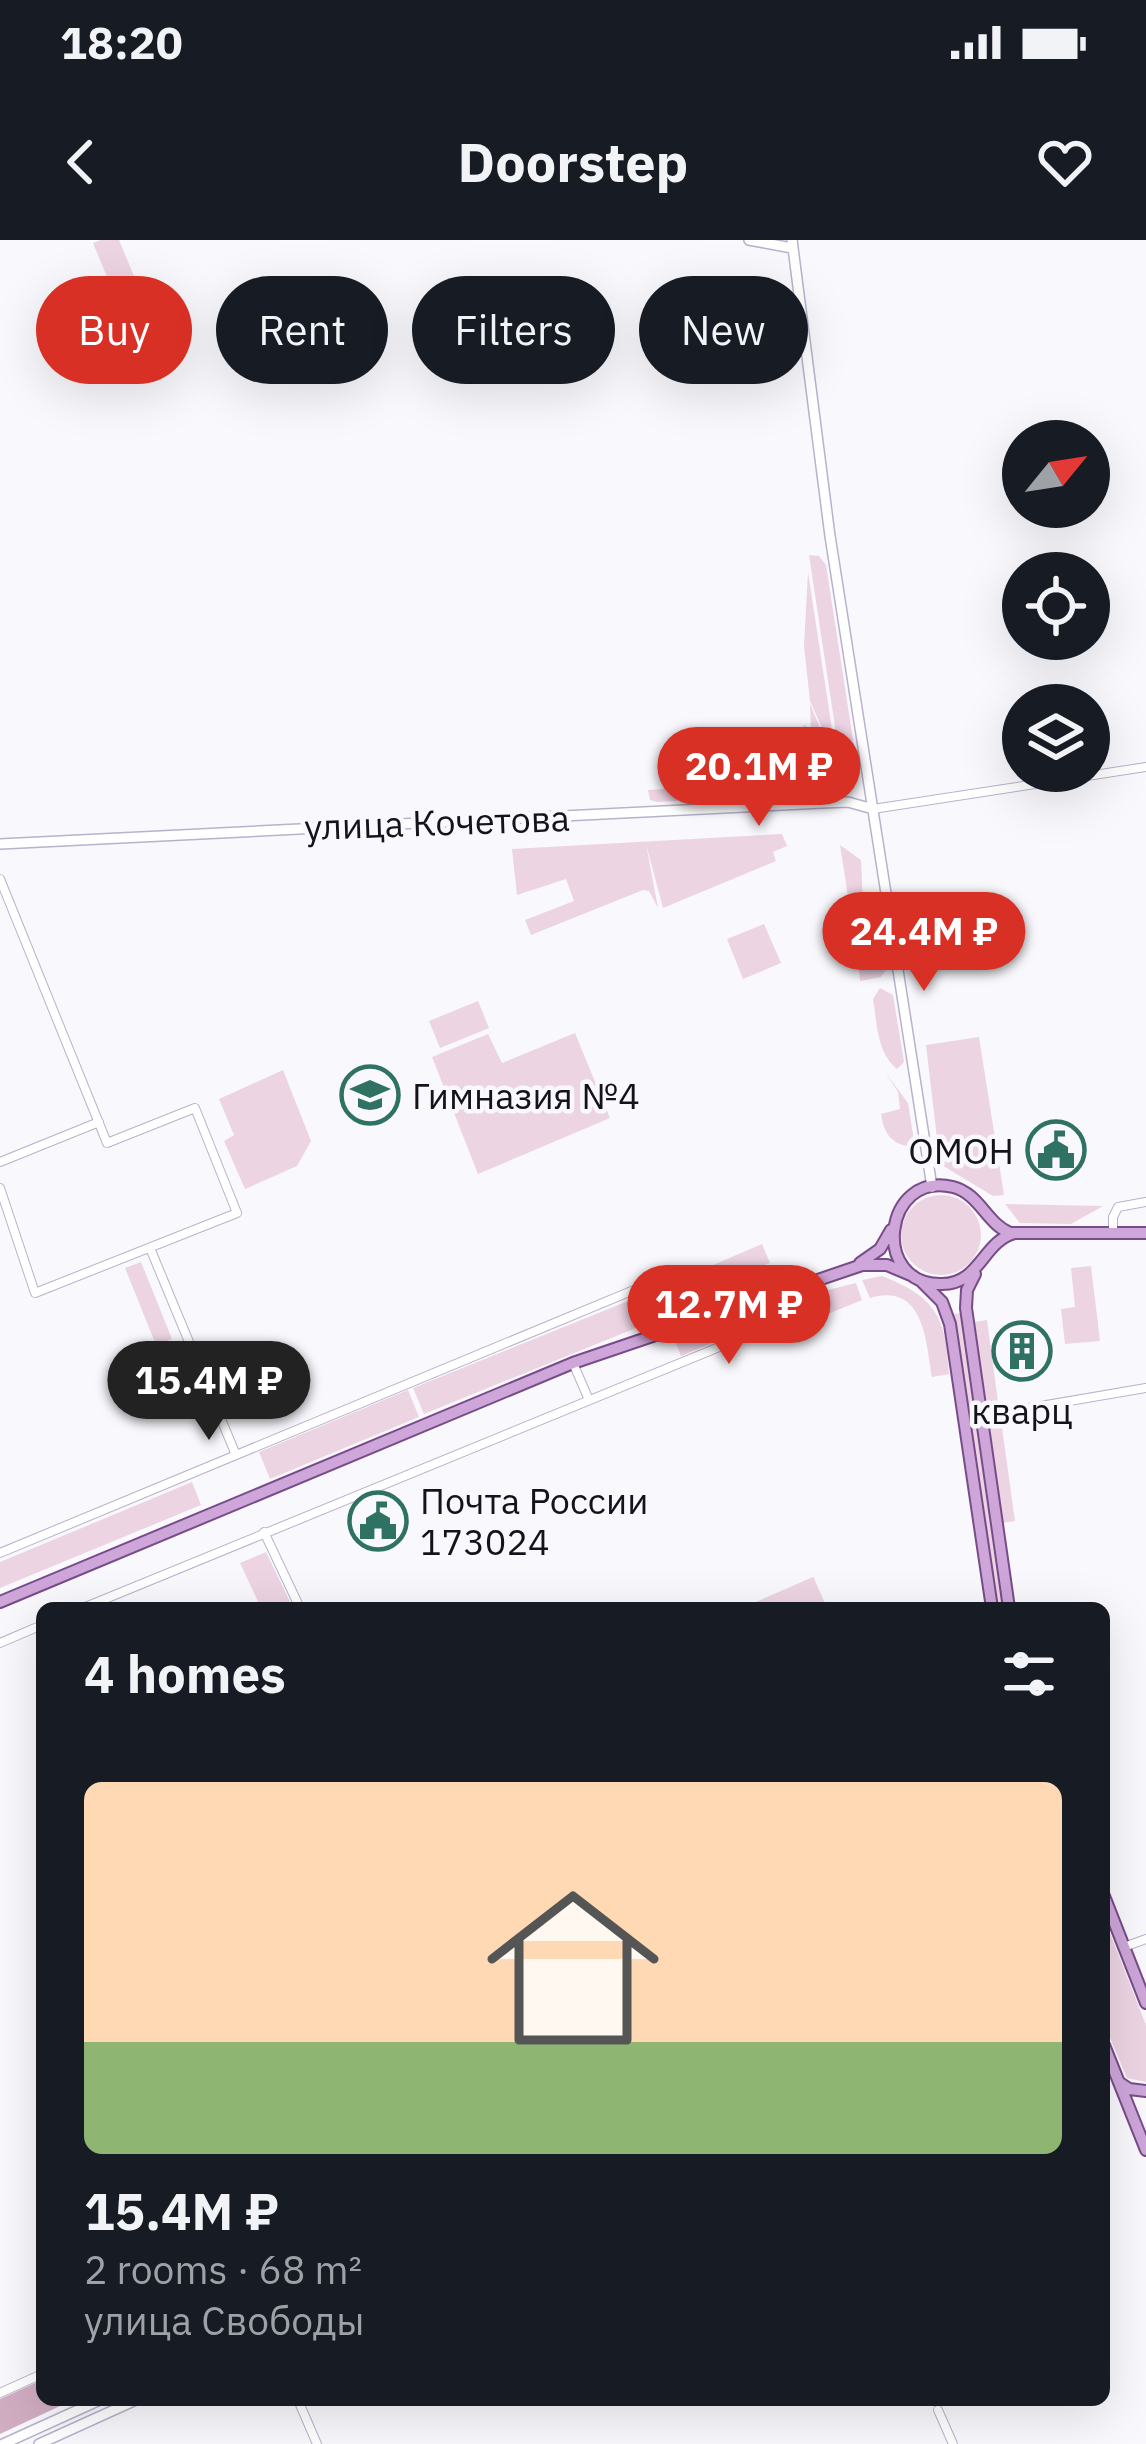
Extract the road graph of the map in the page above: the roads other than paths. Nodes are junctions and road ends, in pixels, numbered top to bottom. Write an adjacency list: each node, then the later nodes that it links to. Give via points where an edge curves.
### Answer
1 (749, 240): 2 (main road)
2 (792, 244): 4 (main road)
3 (1146, 767): 4 (street)
4 (873, 808): 5 (main road, улица Кочетова, via 822,803); 9 (main road)
5 (0, 844)
6 (0, 879): 7 (street)
7 (99, 1122): 8 (street); 17 (street, via 107,1143 195,1108 237,1213)
8 (0, 1162)
9 (932, 1186): 12 (main road, via 958,1188); 13 (main road, via 908,1198)
10 (0, 1188): 17 (street, via 35,1293)
11 (1146, 1202): 14 (street, via 1118,1207)
12 (979, 1203): 16 (main road); 18 (main road, via 990,1229)
13 (894, 1221): 19 (main road, via 880,1249); 21 (main road, via 893,1247)
14 (1113, 1233): 15 (main road); 16 (main road)
15 (1146, 1233)
16 (1015, 1234): 18 (main road, via 1001,1238)
17 (151, 1248): 27 (street)
18 (983, 1262): 21 (main road, via 956,1282); 26 (main road, via 966,1297)
19 (852, 1267): 20 (main road); 21 (main road, via 887,1265)
20 (825, 1276): 22 (main road); 25 (street, via 790,1318)
21 (916, 1278): 33 (main road, via 942,1302 950,1324)
22 (676, 1326): 23 (main road); 27 (street, via 658,1280)
23 (574, 1364): 25 (street); 30 (main road)
24 (1146, 1388): 26 (street)
25 (589, 1400): 28 (street)
26 (981, 1416): 34 (main road)
27 (236, 1455): 29 (street)
28 (264, 1532): 31 (street); 32 (street)
29 (0, 1553)
30 (0, 1602)
31 (97, 1602)
32 (297, 1602)
33 (991, 1602)
34 (1008, 1602)
35 (36, 1627): 36 (street)
36 (0, 1642)
37 (1110, 1911): 39 (main road)
38 (1146, 1939): 39 (street)
39 (1124, 1947): 40 (main road)
40 (1146, 2003)
41 (1110, 2061): 42 (main road)
42 (1115, 2075): 43 (main road); 44 (main road)
43 (1146, 2094): 44 (main road)
44 (1133, 2120): 45 (main road)
45 (1146, 2150)
46 (36, 2377): 47 (street)
47 (0, 2393)
48 (87, 2406): 52 (main road)
49 (123, 2406): 53 (main road)
50 (301, 2406): 54 (street)
51 (938, 2410): 55 (street)
52 (3, 2444)
53 (39, 2444)
54 (317, 2444)
55 (953, 2444)

